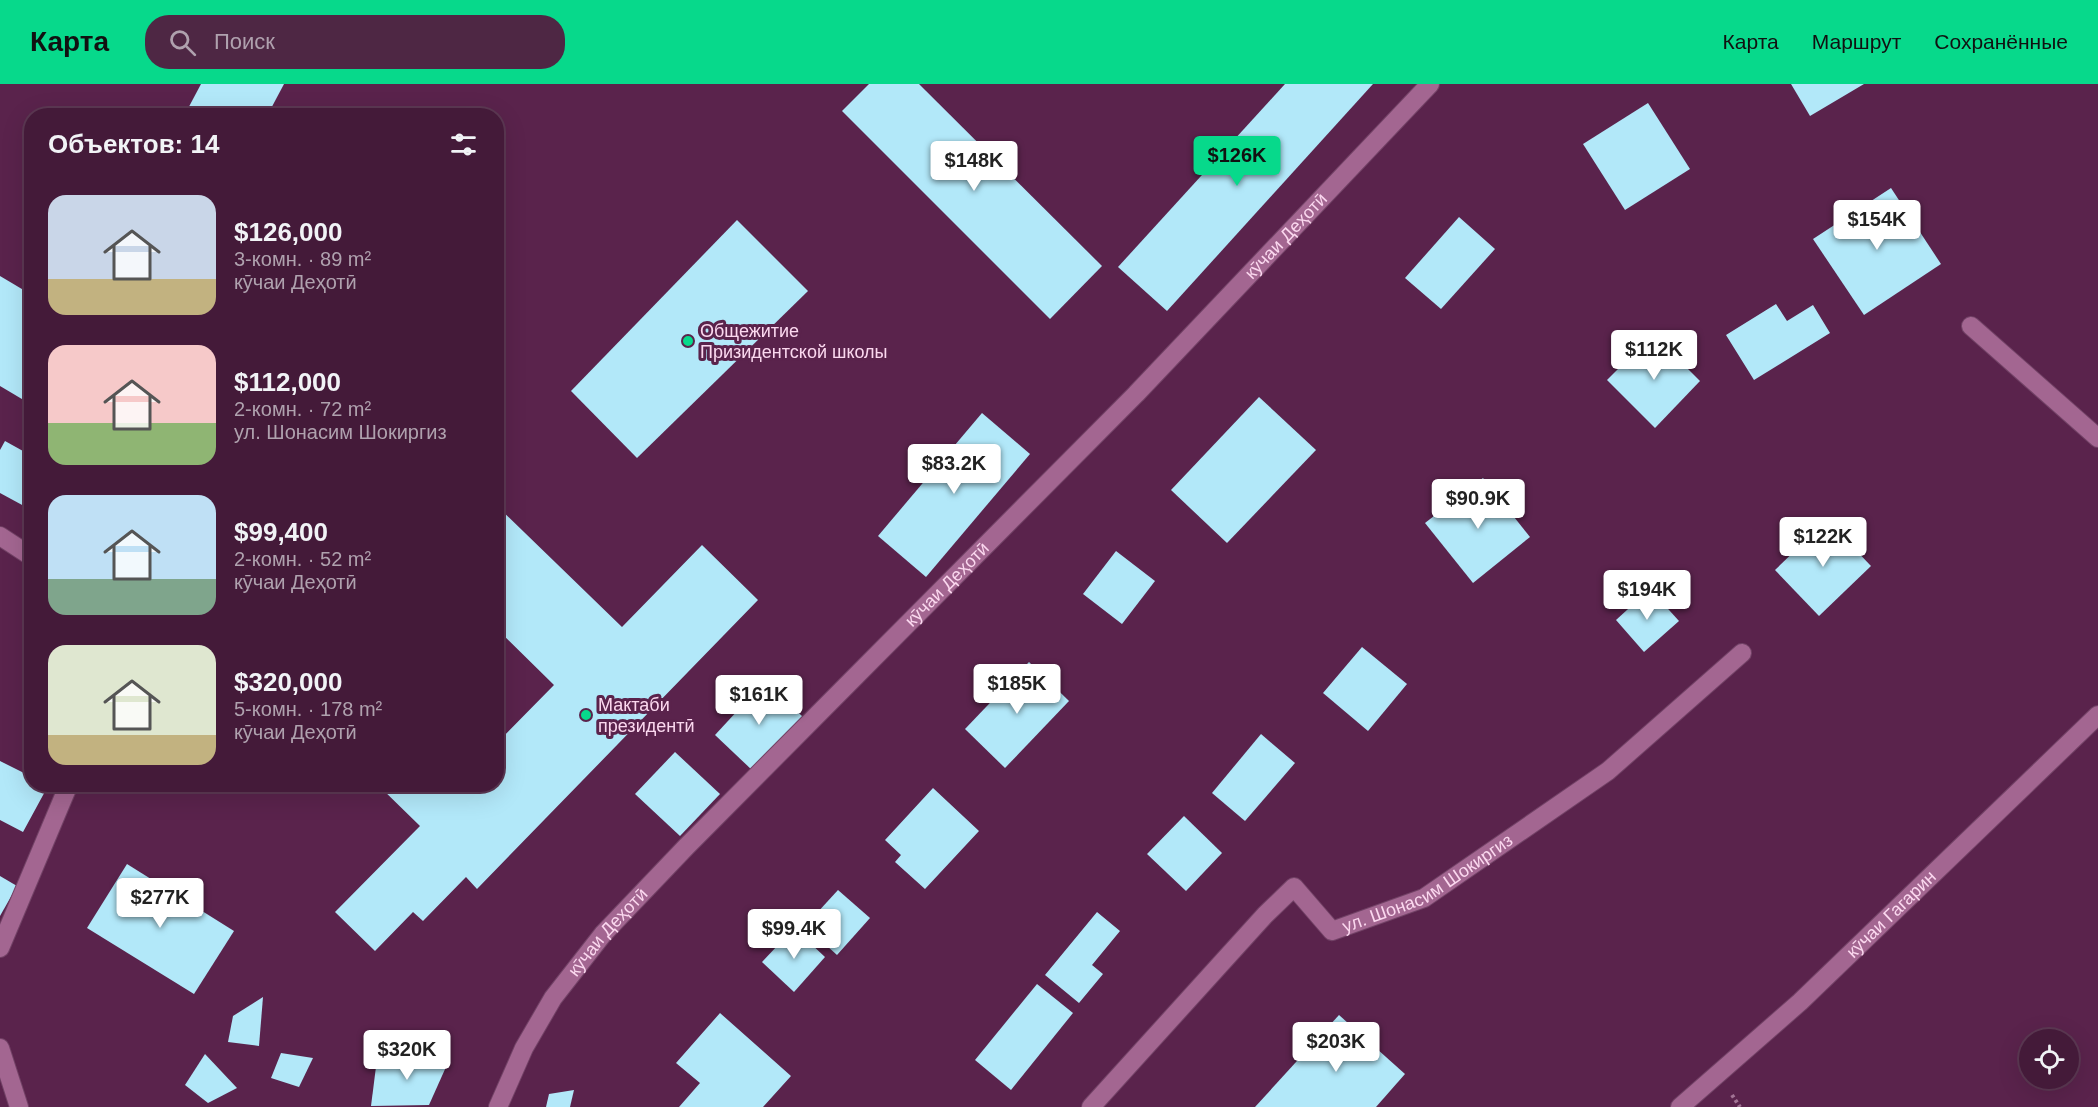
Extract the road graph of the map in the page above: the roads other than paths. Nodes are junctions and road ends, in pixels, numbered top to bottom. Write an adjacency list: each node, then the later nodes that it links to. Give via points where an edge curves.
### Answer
1 (1430, 84): 12 (street, кӯчаи Деҳотӣ, via 1136,394 603,934 553,998 524,1048)
2 (1971, 326): 3 (street)
3 (2098, 438)
4 (0, 536): 5 (street)
5 (24, 552)
6 (1742, 653): 13 (street, ул. Шонасим Шокиргиз, via 1608,771 1424,898 1332,931 1294,887)
7 (2098, 715): 14 (street, кӯчаи Гагарин, via 1800,1002)
8 (66, 792): 9 (street)
9 (0, 948)
10 (0, 1048): 11 (street)
11 (19, 1107)
12 (498, 1107)
13 (1091, 1107)
14 (1680, 1107)

